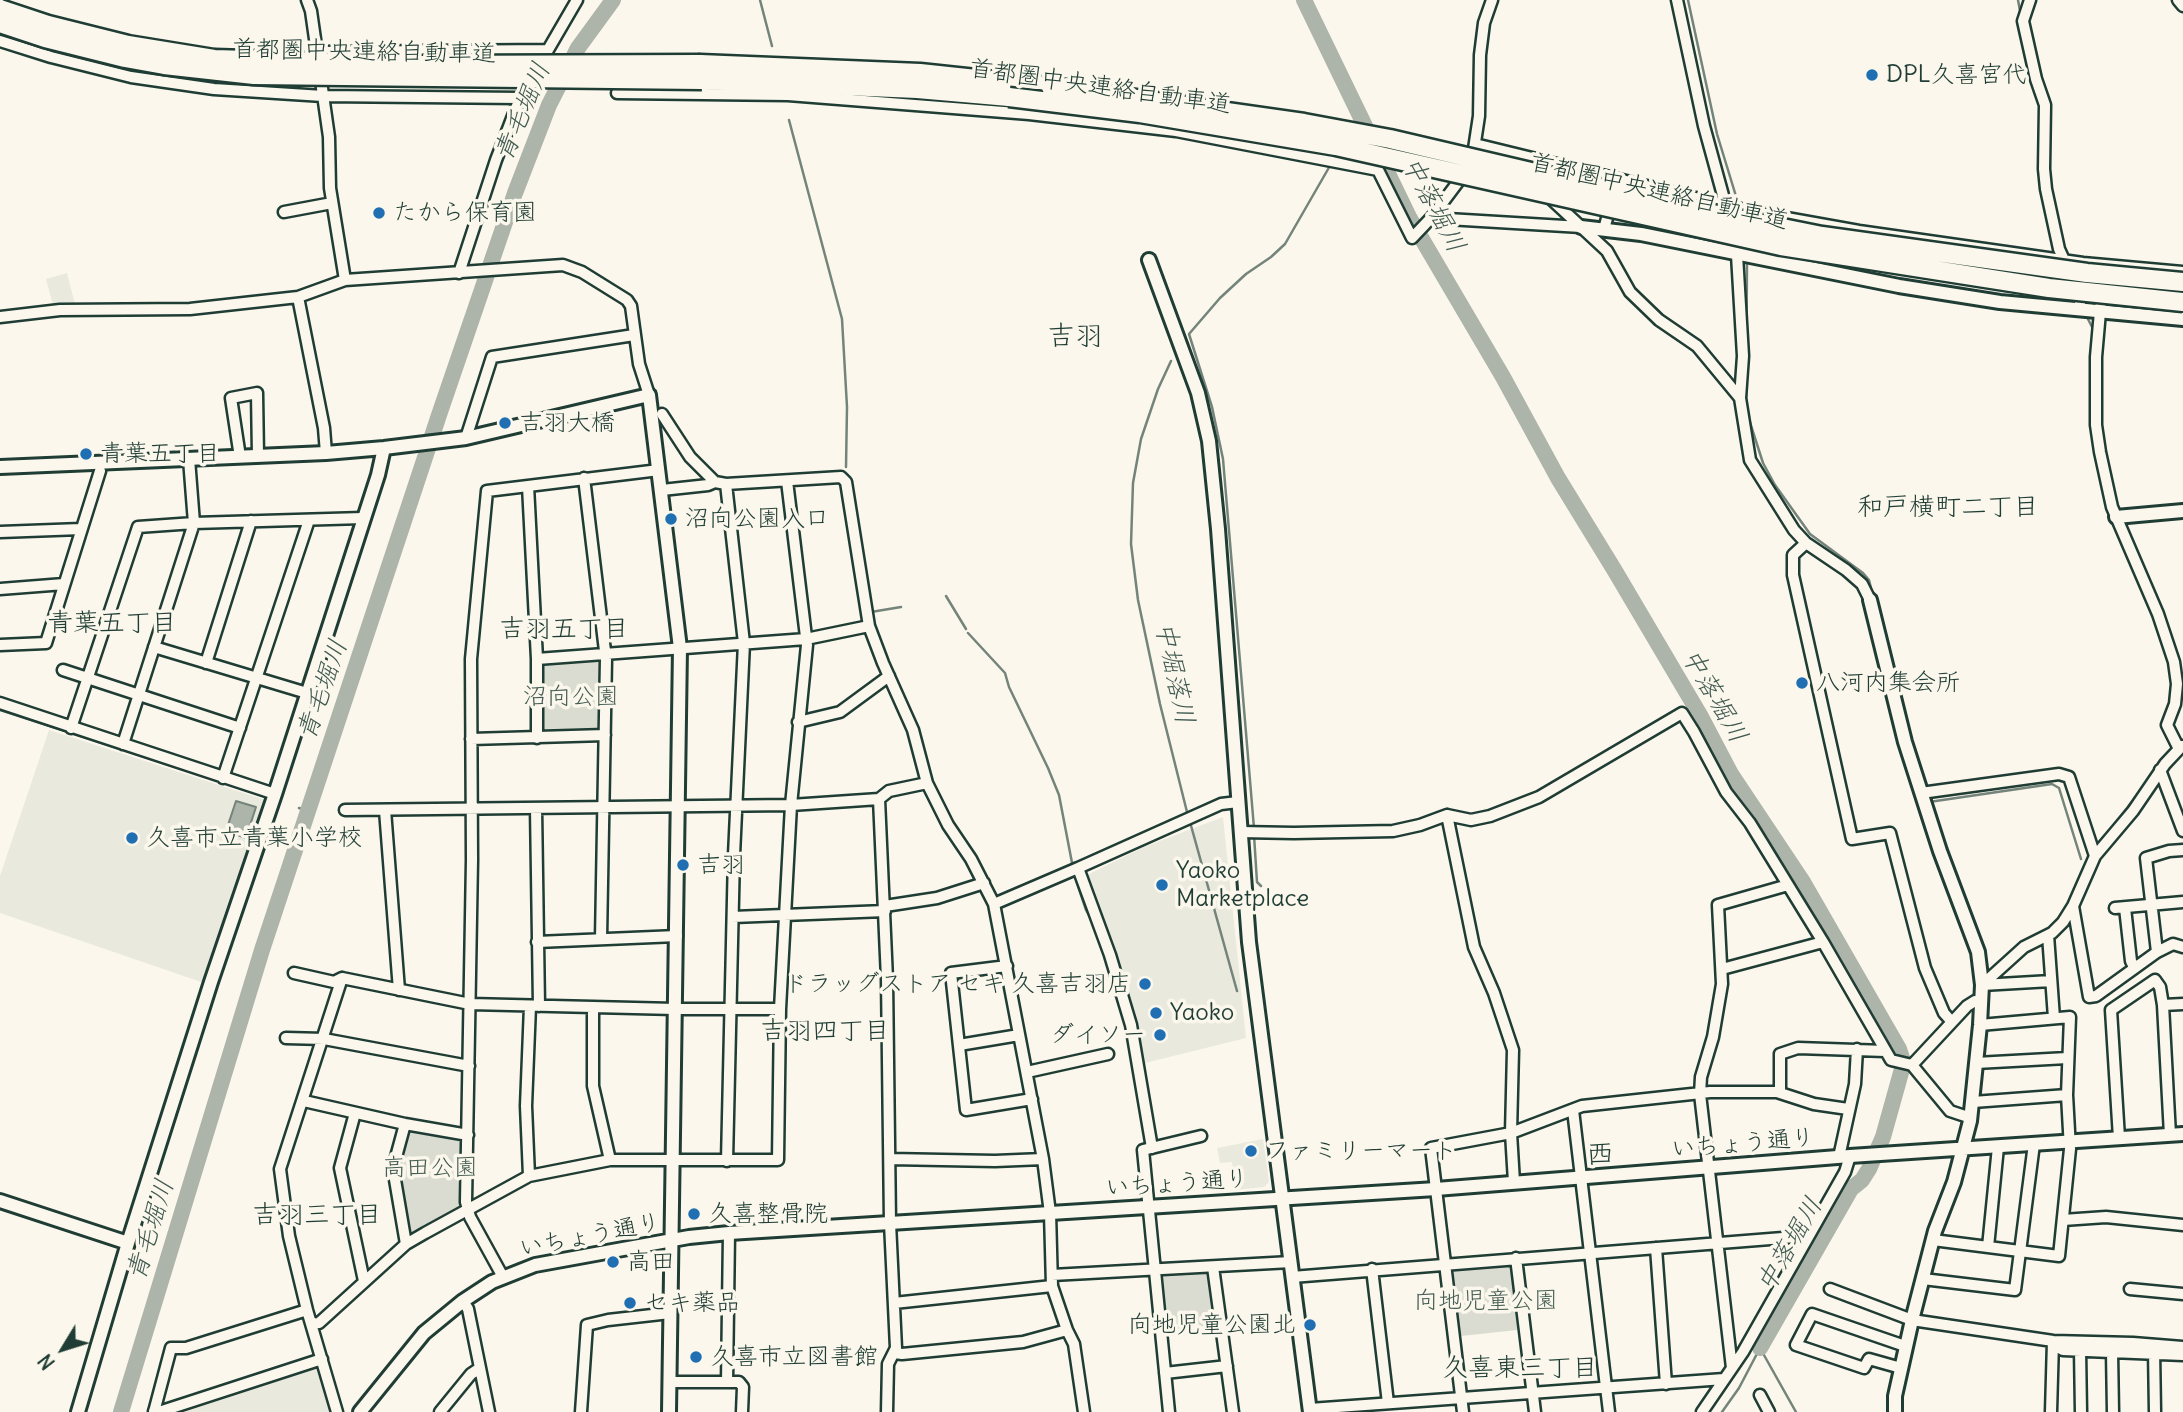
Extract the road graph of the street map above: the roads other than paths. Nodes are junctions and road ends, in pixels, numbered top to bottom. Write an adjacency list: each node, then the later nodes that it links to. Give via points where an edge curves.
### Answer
1 (307, 0): 12 (street)
2 (577, 0): 11 (street)
3 (1492, 0): 16 (street, via 1480,55)
4 (1677, 0): 20 (street)
5 (2030, 0): 27 (street, via 2023,21 2045,106 2046,189)
6 (2178, 0): 7 (street)
7 (2183, 6)
8 (0, 9): 32 (highway, 首都圏中央連絡自動車道, bridge, via 128,45 225,60 774,66 920,73 1051,86 1390,139 1822,236 2087,274)
9 (0, 23): 34 (highway, 首都圏中央連絡自動車道, bridge, via 125,58 254,75 787,82 970,93 1140,113 1336,146 1782,246 2049,288)
10 (0, 41): 14 (street, via 167,83)
11 (547, 50): 12 (street); 15 (street)
12 (317, 52): 14 (street)
13 (617, 93): 22 (street, via 788,94 1177,131 1378,170 1412,238)
14 (323, 96): 15 (street); 19 (street, via 330,137)
15 (520, 98): 30 (street)
16 (1475, 144): 17 (street); 18 (street)
17 (1471, 165): 22 (street); 23 (street, via 1535,188)
18 (1618, 180): 20 (street); 24 (street)
19 (331, 203): 21 (street); 31 (street)
20 (1726, 206): 25 (street); 27 (street, via 1859,231)
21 (284, 212)
22 (1427, 222): 23 (street)
23 (1581, 227): 24 (street); 41 (street, via 1607,251 1630,292 1659,320 1697,346)
24 (1604, 229): 25 (street)
25 (1737, 255): 35 (street, via 1912,288); 41 (street, via 1743,356)
26 (1149, 260): 99 (street, via 1198,393 1209,441)
27 (2064, 260): 28 (street); 35 (street, via 2080,295)
28 (2105, 265): 29 (street); 36 (street)
29 (2183, 272)
30 (461, 273): 31 (street); 39 (street, via 563,265 627,300)
31 (345, 280): 33 (street)
32 (2183, 282)
33 (298, 297): 37 (street, via 190,309 60,310); 45 (street)
34 (2183, 302)
35 (2080, 310): 36 (street)
36 (2098, 312): 38 (street); 58 (street, via 2096,425)
37 (0, 317)
38 (2183, 319)
39 (635, 335): 40 (street); 43 (street, via 492,357)
40 (649, 395): 43 (street); 50 (street)
41 (1740, 398): 65 (street, via 1749,460)
42 (662, 414): 54 (street, via 690,457)
43 (462, 438): 44 (street)
44 (384, 448): 45 (street); 59 (street)
45 (327, 453): 46 (street)
46 (258, 456): 47 (street); 47 (street, via 257,393 231,398)
47 (240, 457): 48 (street)
48 (189, 459): 49 (street); 62 (street)
49 (0, 467)
50 (659, 470): 52 (street); 56 (street)
51 (100, 471): 63 (street)
52 (584, 478): 55 (street); 75 (street)
53 (787, 481): 54 (street); 69 (street, via 841,477 846,482); 70 (street)
54 (721, 483): 56 (street); 71 (street)
55 (528, 486): 76 (street); 90 (street, via 487,491 471,659)
56 (662, 490): 74 (street)
57 (2183, 511): 58 (street)
58 (2116, 517): 92 (street, via 2174,662 2175,704 2167,725)
59 (363, 518): 60 (street); 82 (street)
60 (309, 520): 61 (street); 81 (street)
61 (251, 521): 62 (street); 77 (street)
62 (194, 523): 73 (street); 80 (street, via 138,527)
63 (81, 529): 64 (street); 66 (street)
64 (0, 532)
65 (1806, 543): 68 (street, via 1862,584); 148 (street, via 1793,555 1793,575 1852,839 1890,833 1925,968)
66 (64, 584): 67 (street); 72 (street, via 46,643)
67 (0, 589)
68 (1870, 600): 96 (street)
69 (869, 626): 70 (street); 79 (street)
70 (806, 639): 71 (street); 85 (street)
71 (744, 643): 74 (street); 100 (street)
72 (0, 645)
73 (154, 647): 77 (street); 83 (street)
74 (680, 648): 75 (street); 103 (street)
75 (606, 653): 76 (street); 88 (street)
76 (537, 659): 89 (street)
77 (206, 663): 81 (street)
78 (62, 670): 80 (street)
79 (889, 676): 85 (street, via 840,712); 95 (street, via 913,730)
80 (88, 678): 83 (street); 86 (street)
81 (256, 678): 82 (street); 87 (street)
82 (307, 693): 97 (street)
83 (139, 695): 87 (street); 91 (street)
84 (0, 703): 86 (street)
85 (797, 722): 101 (street)
86 (71, 728): 91 (street)
87 (240, 728): 94 (street)
88 (605, 735): 89 (street); 102 (street)
89 (537, 738): 90 (street)
90 (471, 739): 107 (street)
91 (123, 744): 94 (street)
92 (2181, 747): 93 (street)
93 (2160, 770): 109 (street); 112 (street)
94 (223, 778): 97 (street)
95 (927, 783): 98 (street, via 889,791); 114 (street)
96 (1922, 793): 112 (street, via 2059,774 2070,777); 136 (street, via 1978,952)
97 (275, 794): 207 (street)
98 (879, 799): 101 (street); 120 (street)
99 (1238, 802): 110 (street); 113 (street, via 1221,804)
100 (736, 805): 101 (street); 103 (street); 122 (street)
101 (790, 805): 121 (street)
102 (604, 807): 103 (street); 104 (street); 125 (street)
103 (679, 807): 124 (street)
104 (536, 808): 107 (street); 126 (street)
105 (345, 810): 106 (street)
106 (385, 810): 107 (street); 137 (street)
107 (472, 810): 139 (street)
108 (1447, 815): 110 (street, via 1393,831); 115 (street, via 1471,820 1539,797 1682,713 1726,792); 173 (street, via 1474,947 1513,1050)
109 (2183, 831)
110 (1240, 832): 194 (street, via 1249,942)
111 (2183, 850): 118 (street, via 2146,859)
112 (2095, 856): 119 (street)
113 (1077, 867): 117 (street); 181 (street, via 1130,1025)
114 (984, 883): 117 (street); 120 (street)
115 (1788, 885): 127 (street); 132 (street, via 1718,905)
116 (2183, 902): 118 (street)
117 (995, 904): 130 (street)
118 (2151, 904): 129 (street); 131 (street, via 2120,908)
119 (2073, 906): 123 (street); 131 (street, via 2090,997)
120 (885, 908): 121 (street); 184 (street)
121 (785, 914): 122 (street); 146 (street)
122 (733, 917): 145 (street)
123 (2048, 935): 135 (street); 136 (street, via 2024,947)
124 (677, 936): 125 (street); 144 (street)
125 (601, 939): 126 (street)
126 (537, 942): 142 (street)
127 (1823, 942): 132 (street); 155 (street)
128 (2183, 947): 129 (street, via 2173,944)
129 (2157, 953): 131 (street)
130 (1007, 966): 150 (street); 153 (street, via 950,973)
131 (2134, 967)
132 (1721, 969): 163 (street)
133 (293, 973): 134 (street, via 334,982)
134 (342, 978): 137 (street); 152 (street)
135 (2052, 981): 136 (street); 147 (street)
136 (1982, 985): 138 (street)
137 (399, 990): 139 (street)
138 (1982, 1001): 148 (street, via 1971,1003); 149 (street)
139 (470, 1004): 142 (street); 160 (street)
140 (2183, 1004): 141 (street)
141 (2163, 1005): 174 (street); 177 (street, via 2155,980 2111,1010)
142 (535, 1006): 143 (street); 190 (street, via 526,1106)
143 (593, 1008): 144 (street); 186 (street, via 593,1086)
144 (676, 1009): 145 (street); 187 (street)
145 (730, 1009): 146 (street); 188 (street)
146 (780, 1009): 188 (street, via 778,1160)
147 (2054, 1018): 149 (street); 157 (street, via 2070,1017)
148 (1952, 1022): 159 (street)
149 (1980, 1024): 158 (street)
150 (1019, 1035): 153 (street); 161 (street)
151 (286, 1038): 152 (street)
152 (324, 1039): 160 (street); 166 (street)
153 (959, 1045): 165 (street, via 966,1110)
154 (1857, 1049): 155 (street); 162 (street, via 1798,1048 1780,1054); 168 (street)
155 (1885, 1051): 159 (street, via 1891,1060)
156 (1108, 1054): 161 (street)
157 (2067, 1058): 158 (street); 164 (street)
158 (1976, 1063): 167 (street)
159 (1912, 1065): 171 (street, via 1945,1106)
160 (469, 1066): 175 (street)
161 (1027, 1072): 165 (street)
162 (1780, 1093): 163 (street); 168 (street)
163 (1700, 1094): 169 (street); 189 (street)
164 (2067, 1095): 167 (street); 178 (street)
165 (1032, 1099): 185 (street)
166 (304, 1101): 170 (street); 230 (street, via 280,1169 289,1236)
167 (1973, 1102): 171 (street)
168 (1848, 1109): 183 (street)
169 (1573, 1110): 173 (street); 191 (street)
170 (355, 1113): 172 (street); 223 (street, via 340,1168)
171 (1971, 1118): 182 (street)
172 (405, 1124): 175 (street); 208 (street, via 393,1168)
173 (1511, 1133): 192 (street); 193 (street, via 1431,1148)
174 (2177, 1134): 177 (street, いちょう通り)
175 (468, 1135): 197 (street)
176 (1201, 1136): 181 (street)
177 (2119, 1138): 178 (street, いちょう通り)
178 (2070, 1141): 179 (street, いちょう通り); 199 (street)
179 (2034, 1144): 180 (street, いちょう通り); 211 (street)
180 (1998, 1147): 182 (street, いちょう通り); 209 (street)
181 (1153, 1148): 196 (street, via 1143,1150)
182 (1964, 1149): 183 (street, いちょう通り); 204 (street)
183 (1851, 1156): 189 (street, いちょう通り); 203 (street)
184 (890, 1159): 185 (street); 200 (street)
185 (1043, 1159): 198 (street)
186 (610, 1160): 187 (street); 190 (street)
187 (673, 1161): 188 (street); 205 (street)
188 (727, 1161)
189 (1710, 1168): 191 (street, いちょう通り); 206 (street)
190 (529, 1177): 197 (street)
191 (1580, 1177): 192 (street, いちょう通り); 212 (street)
192 (1514, 1182): 193 (street, いちょう通り)
193 (1436, 1189): 194 (street, いちょう通り); 215 (street)
194 (1283, 1199): 196 (street, いちょう通り); 214 (street)
195 (0, 1201): 207 (street)
196 (1148, 1208): 198 (street, いちょう通り); 217 (street)
197 (467, 1210): 208 (street); 220 (street)
198 (1050, 1213): 200 (street, いちょう通り); 219 (street)
199 (2063, 1220): 201 (street, via 2106,1217); 211 (street, via 2059,1256)
200 (890, 1223): 202 (street, いちょう通り); 229 (street)
201 (2183, 1225)
202 (729, 1233): 205 (street, いちょう通り); 251 (street)
203 (1808, 1236): 206 (street); 246 (street)
204 (1933, 1240): 209 (street); 222 (street)
205 (671, 1241): 220 (street, いちょう通り, via 560,1259); 231 (street)
206 (1719, 1242): 210 (street); 246 (street)
207 (128, 1243): 261 (street)
208 (406, 1244): 223 (street)
209 (1988, 1247): 211 (street)
210 (1656, 1248): 212 (street); 252 (street)
211 (2021, 1252): 222 (street, via 2015,1290)
212 (1589, 1253): 213 (street); 253 (street)
213 (1516, 1258): 215 (street); 254 (street)
214 (1291, 1262): 216 (street); 221 (street)
215 (1445, 1264): 218 (street); 256 (street)
216 (1213, 1267): 217 (street); 244 (street)
217 (1154, 1268): 219 (street); 248 (street)
218 (1373, 1269): 221 (street); 257 (street)
219 (1052, 1275): 224 (street)
220 (503, 1276): 228 (street, いちょう通り)
221 (1292, 1277): 259 (street)
222 (1923, 1279): 232 (street)
223 (364, 1281): 233 (street, via 319,1323)
224 (1052, 1286): 229 (street); 234 (street)
225 (1830, 1289): 232 (street)
226 (2130, 1289): 227 (street)
227 (2183, 1294)
228 (463, 1301): 245 (street); 263 (street, いちょう通り, via 424,1333)
229 (894, 1303): 241 (street)
230 (307, 1310): 233 (street); 260 (street, via 186,1348 171,1348)
231 (670, 1313): 250 (street); 266 (street, via 587,1325)
232 (1912, 1320): 235 (street); 236 (street)
233 (312, 1324): 243 (street)
234 (1067, 1330): 241 (street, via 1023,1342); 270 (street, via 1074,1344)
235 (2053, 1341): 238 (street); 239 (street, via 2059,1349); 279 (street)
236 (1905, 1346): 247 (street); 247 (street, via 1812,1314 1796,1345 1864,1368 1869,1359)
237 (2183, 1347): 240 (street)
238 (2120, 1349): 239 (street); 240 (street); 281 (street)
239 (2080, 1350): 280 (street)
240 (2154, 1350): 242 (street); 282 (street)
241 (895, 1353): 269 (street, via 888,1364)
242 (2183, 1355)
243 (322, 1359): 258 (street); 262 (street)
244 (1227, 1366): 248 (street); 272 (street)
245 (480, 1368): 264 (street); 265 (street)
246 (1732, 1368): 249 (street)
247 (1900, 1368): 278 (street)
248 (1165, 1373): 271 (street)
249 (1724, 1379): 252 (street); 276 (street)
250 (669, 1382): 251 (street); 267 (street)
251 (727, 1382): 268 (street, via 739,1382 743,1387)
252 (1666, 1384): 253 (street)
253 (1606, 1388): 254 (street); 275 (street)
254 (1533, 1393): 256 (street); 274 (street)
255 (1760, 1395): 277 (street)
256 (1462, 1397): 257 (street); 273 (street)
257 (1388, 1403): 259 (street)
258 (178, 1409): 260 (street)
259 (1310, 1410)
260 (154, 1411)
261 (78, 1412)
262 (337, 1412)
263 (360, 1412)
264 (440, 1412)
265 (489, 1412)
266 (581, 1412)
267 (669, 1412)
268 (742, 1412)
269 (887, 1412)
270 (1084, 1412)
271 (1169, 1412)
272 (1234, 1412)
273 (1463, 1412)
274 (1535, 1412)
275 (1609, 1412)
276 (1702, 1412)
277 (1769, 1412)
278 (1895, 1412)
279 (2051, 1412)
280 (2081, 1412)
281 (2113, 1412)
282 (2155, 1412)

